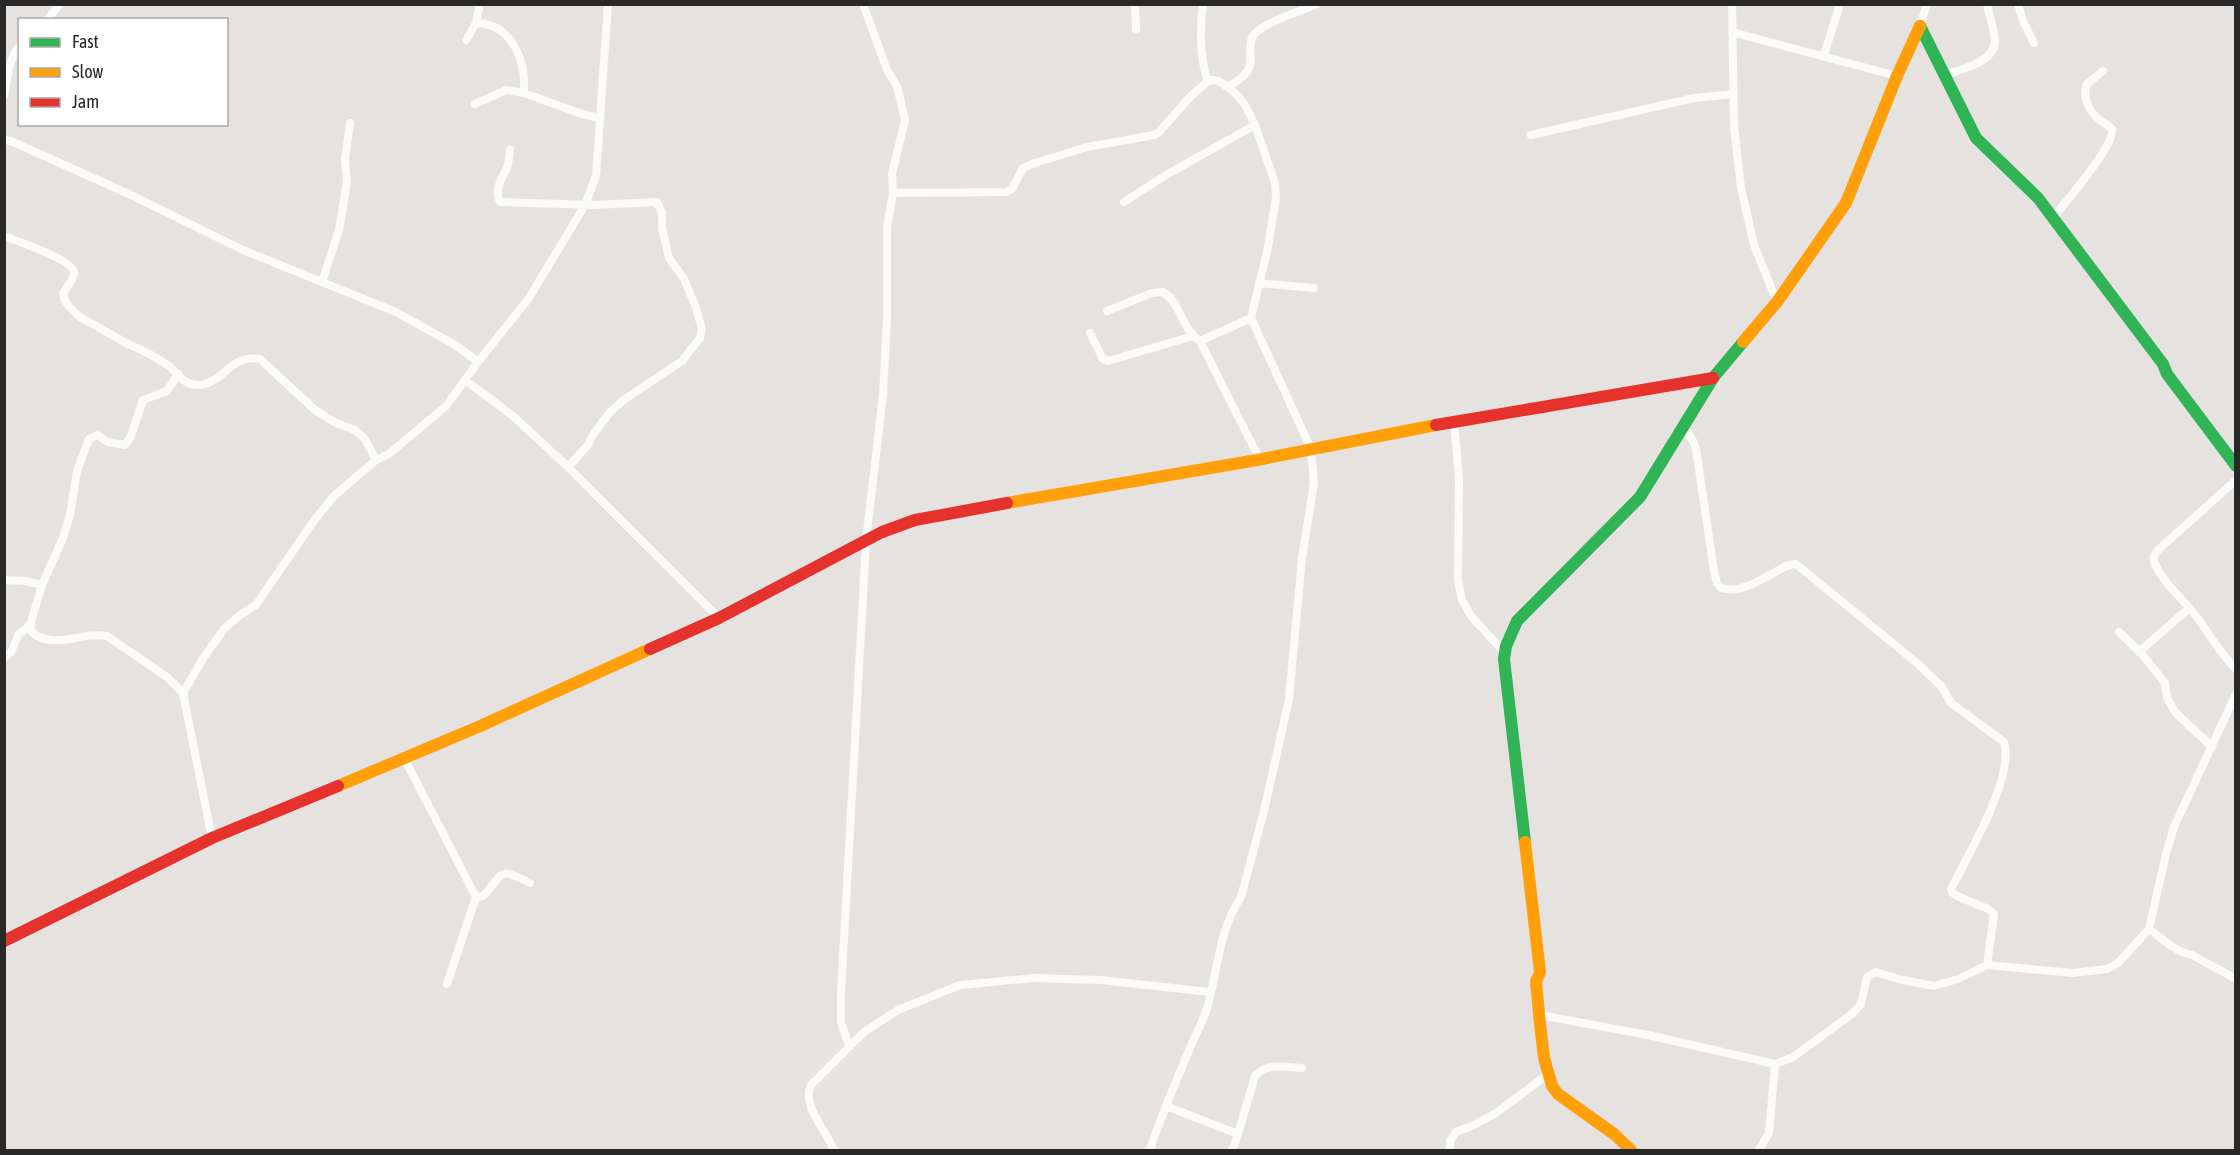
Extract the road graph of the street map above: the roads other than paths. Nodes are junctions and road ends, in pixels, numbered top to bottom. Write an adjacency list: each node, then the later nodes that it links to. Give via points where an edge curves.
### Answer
1 (60, 4): 13 (street)
2 (480, 4): 14 (street)
3 (608, 4): 31 (street)
4 (863, 4): 37 (street, via 905,115 892,174)
5 (1135, 4): 16 (street)
6 (1203, 4): 25 (street, via 1202,49)
7 (1317, 4): 26 (street, via 1259,30 1252,38 1251,63 1246,74)
8 (1732, 4): 17 (street)
9 (1840, 4): 21 (street)
10 (1927, 4): 15 (street)
11 (1987, 4): 23 (street, via 1995,41 1992,51 1981,61)
12 (2018, 4): 19 (street)
13 (49, 18)
14 (476, 23): 18 (street); 27 (street, via 489,24 511,40 524,70)
15 (1920, 26): 23 (street); 24 (street)
16 (1137, 30)
17 (1732, 32): 21 (street); 28 (street)
18 (466, 40)
19 (2034, 43)
20 (18, 47): 29 (street)
21 (1824, 56): 24 (street)
22 (2103, 71): 40 (street, via 2087,84 2085,98 2094,115 2112,129 2112,138)
23 (1945, 75): 40 (street, via 1976,138 2038,198)
24 (1897, 76): 45 (street, via 1846,203)
25 (1208, 81): 26 (street); 37 (street, via 1154,135 1087,147 1035,163 1023,168 1012,189 1006,192)
26 (1228, 87): 33 (street, via 1245,105)
27 (524, 93): 30 (street, via 506,90); 31 (street)
28 (1734, 94): 34 (street, via 1694,98); 45 (street, via 1741,188 1754,245)
29 (4, 96)
30 (475, 104)
31 (600, 118): 39 (street, via 596,176)
32 (350, 123): 42 (street, via 339,231)
33 (1255, 125): 38 (street); 43 (street, via 1275,183 1276,198)
34 (1531, 135)
35 (4, 140): 42 (street)
36 (510, 150): 39 (street, via 497,195 500,202)
37 (892, 194): 62 (street, via 887,227 883,395)
38 (1124, 202)
39 (585, 205): 50 (street, via 521,309); 60 (street, via 657,202 667,250 690,290 702,329 700,338 682,361 610,412)
40 (2053, 218): 59 (street)
41 (4, 236): 51 (street, via 68,264 74,275 63,294 71,310)
42 (322, 282): 50 (street, via 396,312)
43 (1259, 283): 44 (street); 47 (street)
44 (1314, 288)
45 (1777, 302): 52 (street)
46 (1107, 311): 49 (street, via 1163,292 1171,297)
47 (1251, 318): 49 (street); 56 (street)
48 (1090, 333): 49 (street, via 1103,359 1108,361)
49 (1197, 339): 58 (street)
50 (478, 362): 53 (street)
51 (178, 374): 57 (street, via 191,385 201,386 240,360 260,359 315,410 355,430 365,439); 64 (street, via 167,391 143,400 125,445 97,435 89,439 77,471 63,538)
52 (1713, 378): 54 (street); 55 (street)
53 (465, 380): 57 (street, via 446,406 389,454); 60 (street, via 513,416)
54 (1454, 422): 56 (street); 69 (street, via 1459,478 1458,580 1462,600 1471,616)
55 (1684, 427): 69 (street, via 1640,497 1517,621); 82 (street, via 1696,449 1714,571 1721,588 1756,583 1791,563 1796,564 1917,663 1956,707 2004,742 2007,751 2003,777 1951,889 1957,896 1994,914)
56 (1311, 449): 58 (street); 85 (street, via 1314,483 1302,558 1289,699 1264,812 1241,897 1225,929)
57 (376, 460): 73 (street, via 334,496 256,605 224,630)
58 (1257, 460): 62 (street, via 915,520)
59 (2235, 466)
60 (568, 467): 66 (street)
61 (2235, 480): 65 (street, via 2153,558)
62 (866, 541): 66 (street); 87 (street, via 841,993 841,1022)
63 (4, 580): 64 (street)
64 (42, 585): 67 (street)
65 (2188, 609): 70 (street); 72 (street)
66 (719, 618): 76 (street)
67 (31, 622): 71 (street); 73 (street, via 32,632 44,640 107,636 167,677)
68 (2119, 632): 70 (street)
69 (1505, 652): 86 (street, via 1540,972 1536,982)
70 (2139, 652): 75 (street, via 2165,683 2175,712)
71 (4, 658)
72 (2235, 669)
73 (183, 693): 77 (street)
74 (2235, 694): 75 (street)
75 (2212, 747): 80 (street, via 2174,827)
76 (404, 758): 77 (street); 79 (street)
77 (212, 838): 81 (street)
78 (530, 883): 79 (street, via 503,873 483,896)
79 (476, 897): 84 (street)
80 (2149, 929): 82 (street, via 2118,963 2107,969 2073,973); 83 (street, via 2185,954)
81 (4, 940)
82 (1987, 965): 88 (street, via 1934,986 1876,972 1869,975 1861,1004 1852,1014 1793,1057)
83 (2235, 980)
84 (447, 984)
85 (1210, 992): 87 (street, via 1100,980 1035,978 960,985 898,1010); 91 (street)
86 (1540, 1015): 88 (street); 90 (street)
87 (849, 1046): 93 (street, via 808,1092 808,1101)
88 (1775, 1064): 98 (street, via 1769,1133)
89 (1302, 1068): 92 (street, via 1274,1066 1258,1072)
90 (1547, 1075): 96 (street, via 1496,1113 1456,1132); 97 (street, via 1556,1093)
91 (1166, 1106): 92 (street); 94 (street)
92 (1238, 1134): 95 (street)
93 (834, 1150)
94 (1150, 1150)
95 (1232, 1150)
96 (1450, 1150)
97 (1631, 1150)
98 (1759, 1150)

